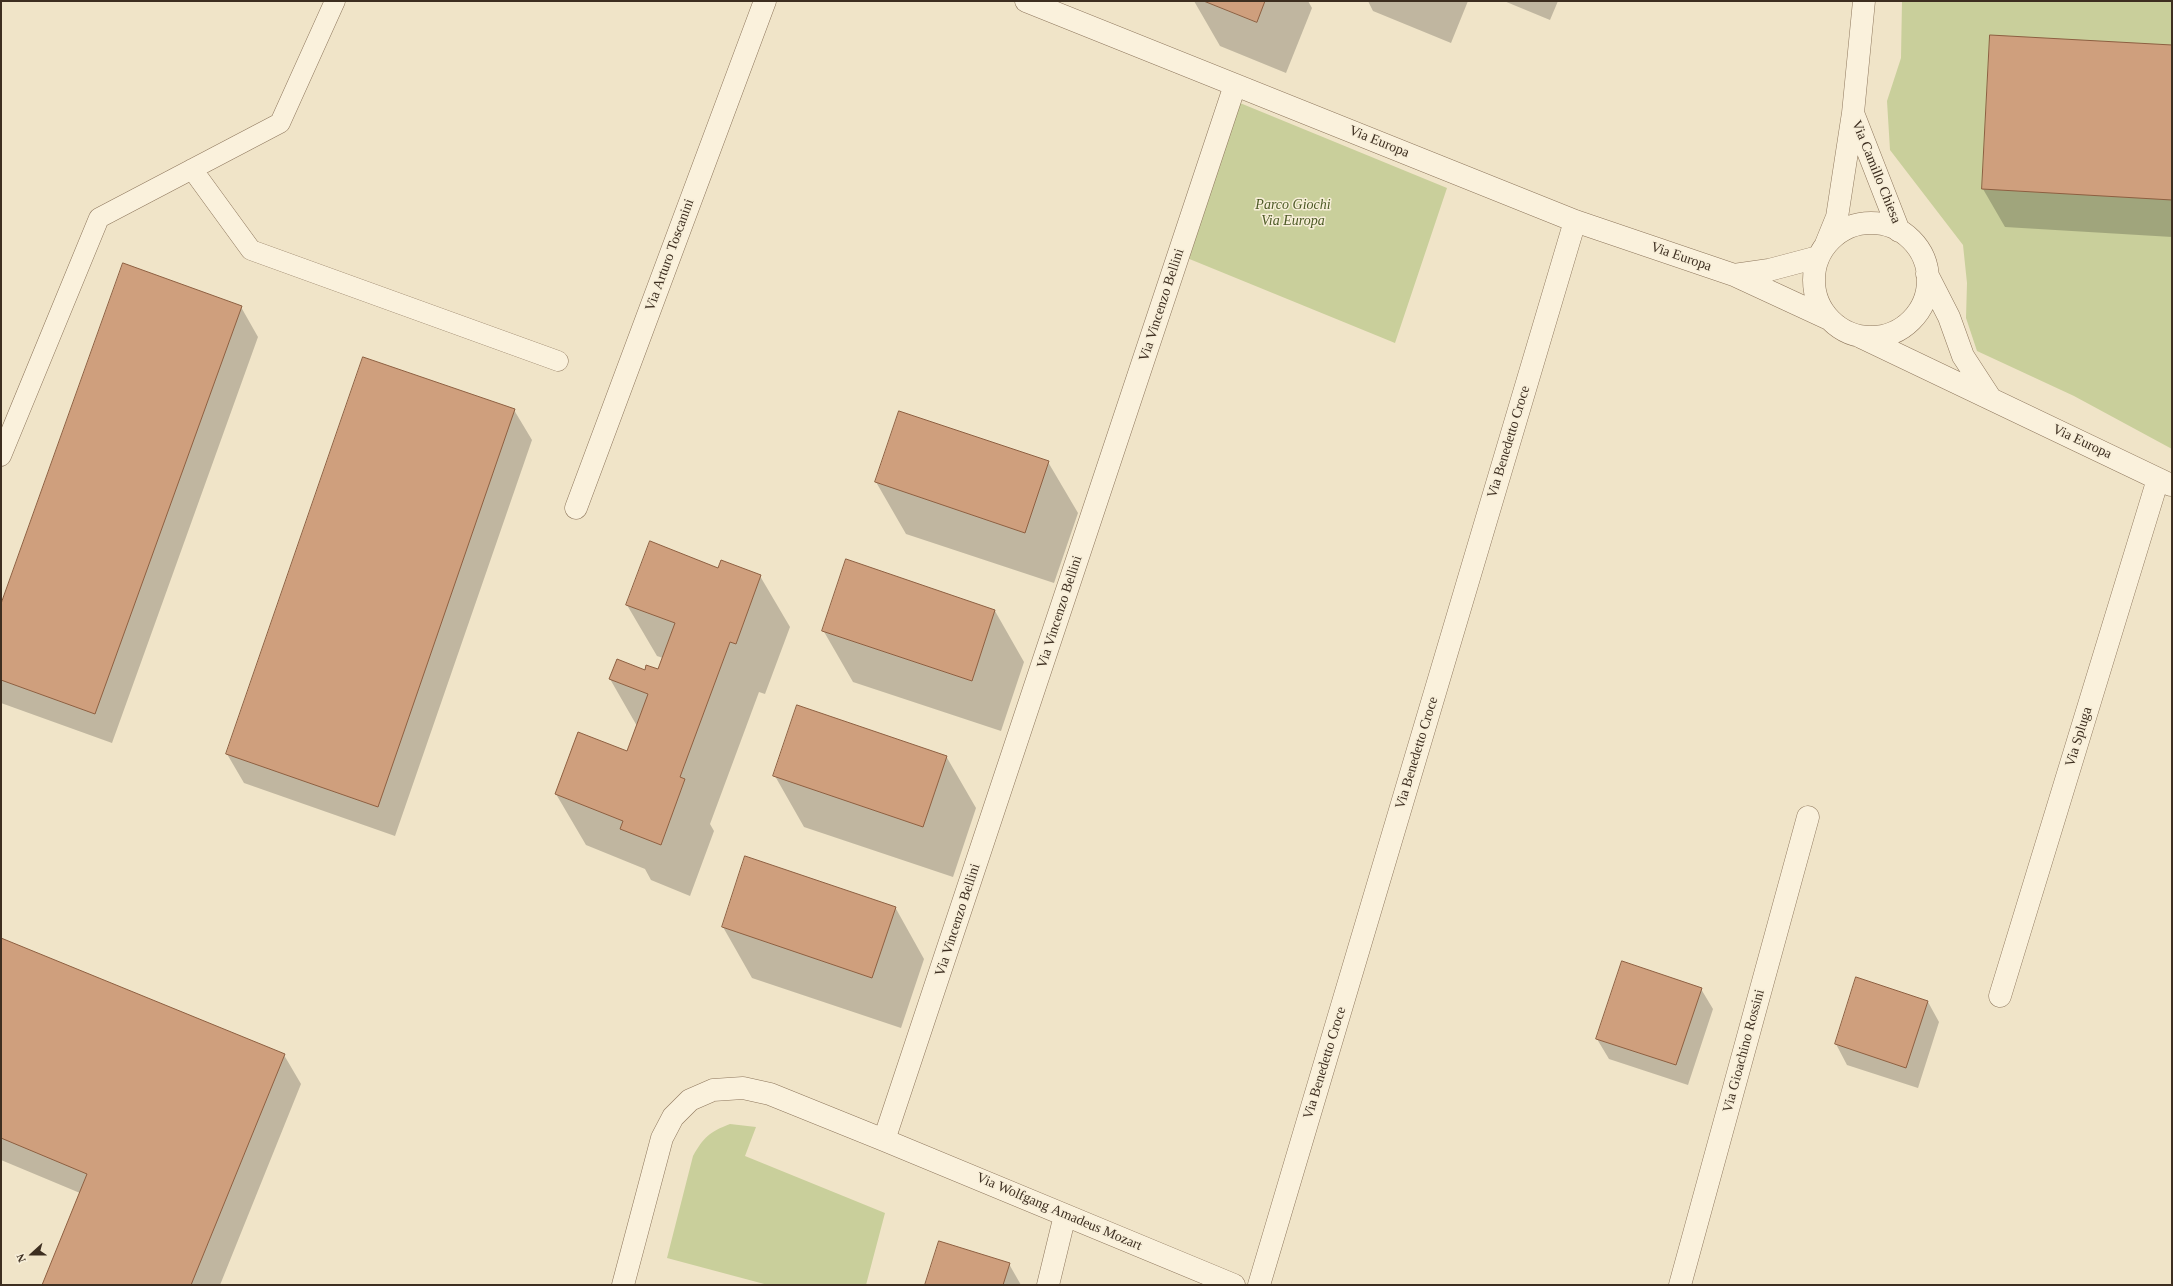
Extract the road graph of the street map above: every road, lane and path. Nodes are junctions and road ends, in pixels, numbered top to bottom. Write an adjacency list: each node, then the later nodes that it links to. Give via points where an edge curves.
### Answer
1 (335, 1): 7 (lane, via 280,124)
2 (765, 1): 19 (street, Via Arturo Toscanini)
3 (1026, 1): 5 (street, Via Europa)
4 (1864, 1): 6 (street, Via Camillo Chiesa)
5 (1235, 85): 8 (street, Via Europa); 22 (street, Via Vincenzo Bellini)
6 (1853, 113): 9 (street, Via Camillo Chiesa); 10 (street, Via Camillo Chiesa, via 1837,217)
7 (192, 169): 15 (lane, via 251,250); 17 (lane, via 99,218)
8 (1575, 221): 12 (street, Via Europa); 27 (street, Via Benedetto Croce)
9 (1899, 231): 10 (street, via 1883,225 1866,224 1851,227 1838,234); 11 (street, via 1914,242 1923,257)
10 (1822, 251): 12 (street, Via Europa, via 1769,270); 13 (street, via 1814,272 1814,287 1819,304)
11 (1928, 274): 14 (street, via 1927,292 1921,309 1910,322 1895,333 1877,337); 16 (street, via 1949,317 1963,356)
12 (1734, 275): 13 (street, Via Europa)
13 (1829, 319): 14 (street, via 1843,330)
14 (1860, 336): 16 (street, Via Europa)
15 (558, 361)
16 (1991, 399): 18 (street, Via Europa)
17 (1, 456)
18 (2165, 482): 21 (street, Via Spluga)
19 (576, 508)
20 (1808, 817): 28 (street, Via Gioachino Rossini)
21 (2000, 996)
22 (884, 1140): 23 (street, Via Wolfgang Amadeus Mozart); 24 (street, Via Wolfgang Amadeus Mozart, via 770,1094 743,1088 714,1090 690,1100 673,1117 662,1138)
23 (1065, 1215): 25 (street); 26 (street, Via Wolfgang Amadeus Mozart)
24 (623, 1285)
25 (1048, 1285)
26 (1234, 1285)
27 (1259, 1285)
28 (1680, 1285)

